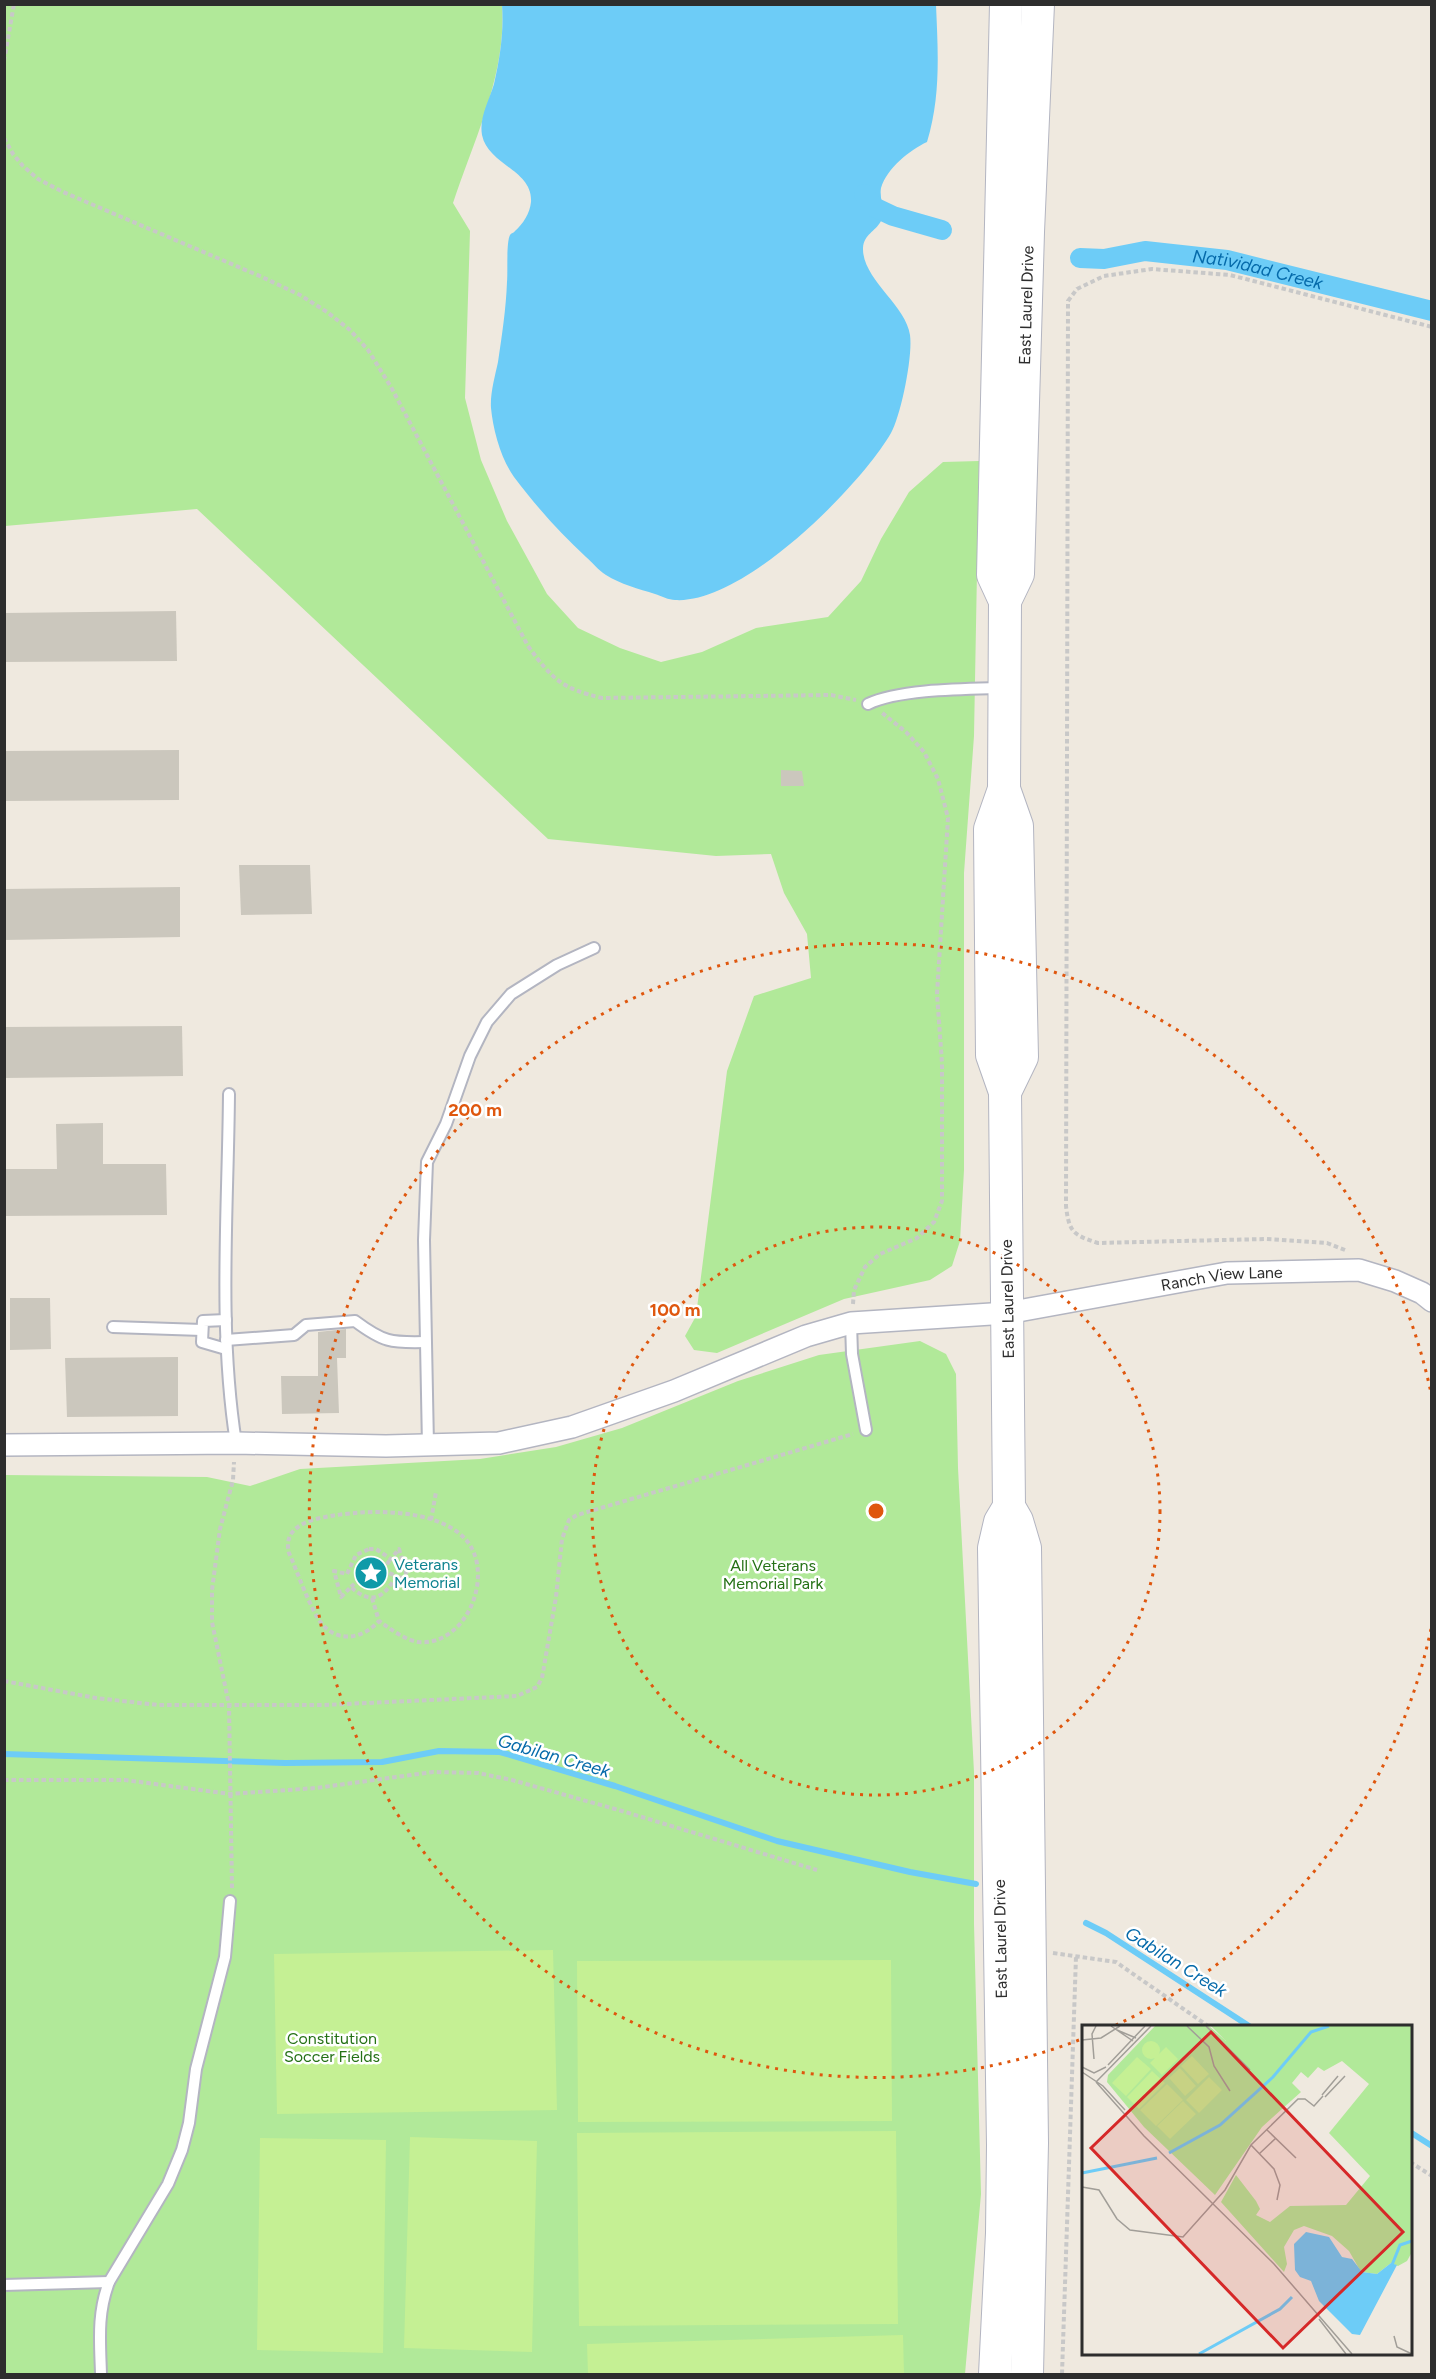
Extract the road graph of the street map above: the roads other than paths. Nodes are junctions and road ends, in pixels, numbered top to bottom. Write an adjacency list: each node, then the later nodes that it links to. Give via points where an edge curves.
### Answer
1 (1006, 4): 3 (main road, East Laurel Drive, via 993,575)
2 (1038, 4): 3 (main road, East Laurel Drive, via 1018,574)
3 (1005, 601): 4 (main road, East Laurel Drive)
4 (1005, 688): 5 (lane, via 952,689 880,698); 9 (main road, East Laurel Drive, via 1004,789 990,829 992,1055 1005,1092)
5 (867, 704)
6 (594, 948): 14 (lane, via 557,965 512,994 487,1022 470,1056 446,1124 427,1162)
7 (229, 1094): 10 (lane)
8 (1431, 1301): 9 (street, Ranch View Lane, via 1395,1281 1359,1270 1227,1273)
9 (1007, 1313): 11 (street, Ranch View Lane); 20 (main road, East Laurel Drive)
10 (226, 1320): 13 (lane, via 203,1321); 15 (lane)
11 (851, 1323): 16 (lane, via 852,1354); 18 (street, Ranch View Lane, via 806,1336 674,1391 572,1427 500,1443)
12 (113, 1327): 13 (lane)
13 (201, 1330): 15 (lane, via 202,1342)
14 (425, 1342): 15 (lane, via 396,1343 375,1336 356,1321 306,1324 294,1335); 18 (lane)
15 (226, 1345): 17 (lane)
16 (866, 1430)
17 (236, 1443): 18 (street, Ranch View Lane); 19 (street, Ranch View Lane)
18 (428, 1445)
19 (4, 1446)
20 (1009, 1507): 25 (main road, East Laurel Drive, via 1000,1522 994,1548 1003,2145); 26 (main road, East Laurel Drive, via 1025,1548 1032,2143)
21 (230, 1901): 22 (lane, via 225,1957 196,2069 182,2150 168,2184)
22 (109, 2282): 23 (lane); 24 (lane, via 100,2316)
23 (4, 2285)
24 (101, 2374)
25 (995, 2374)
26 (1027, 2374)

